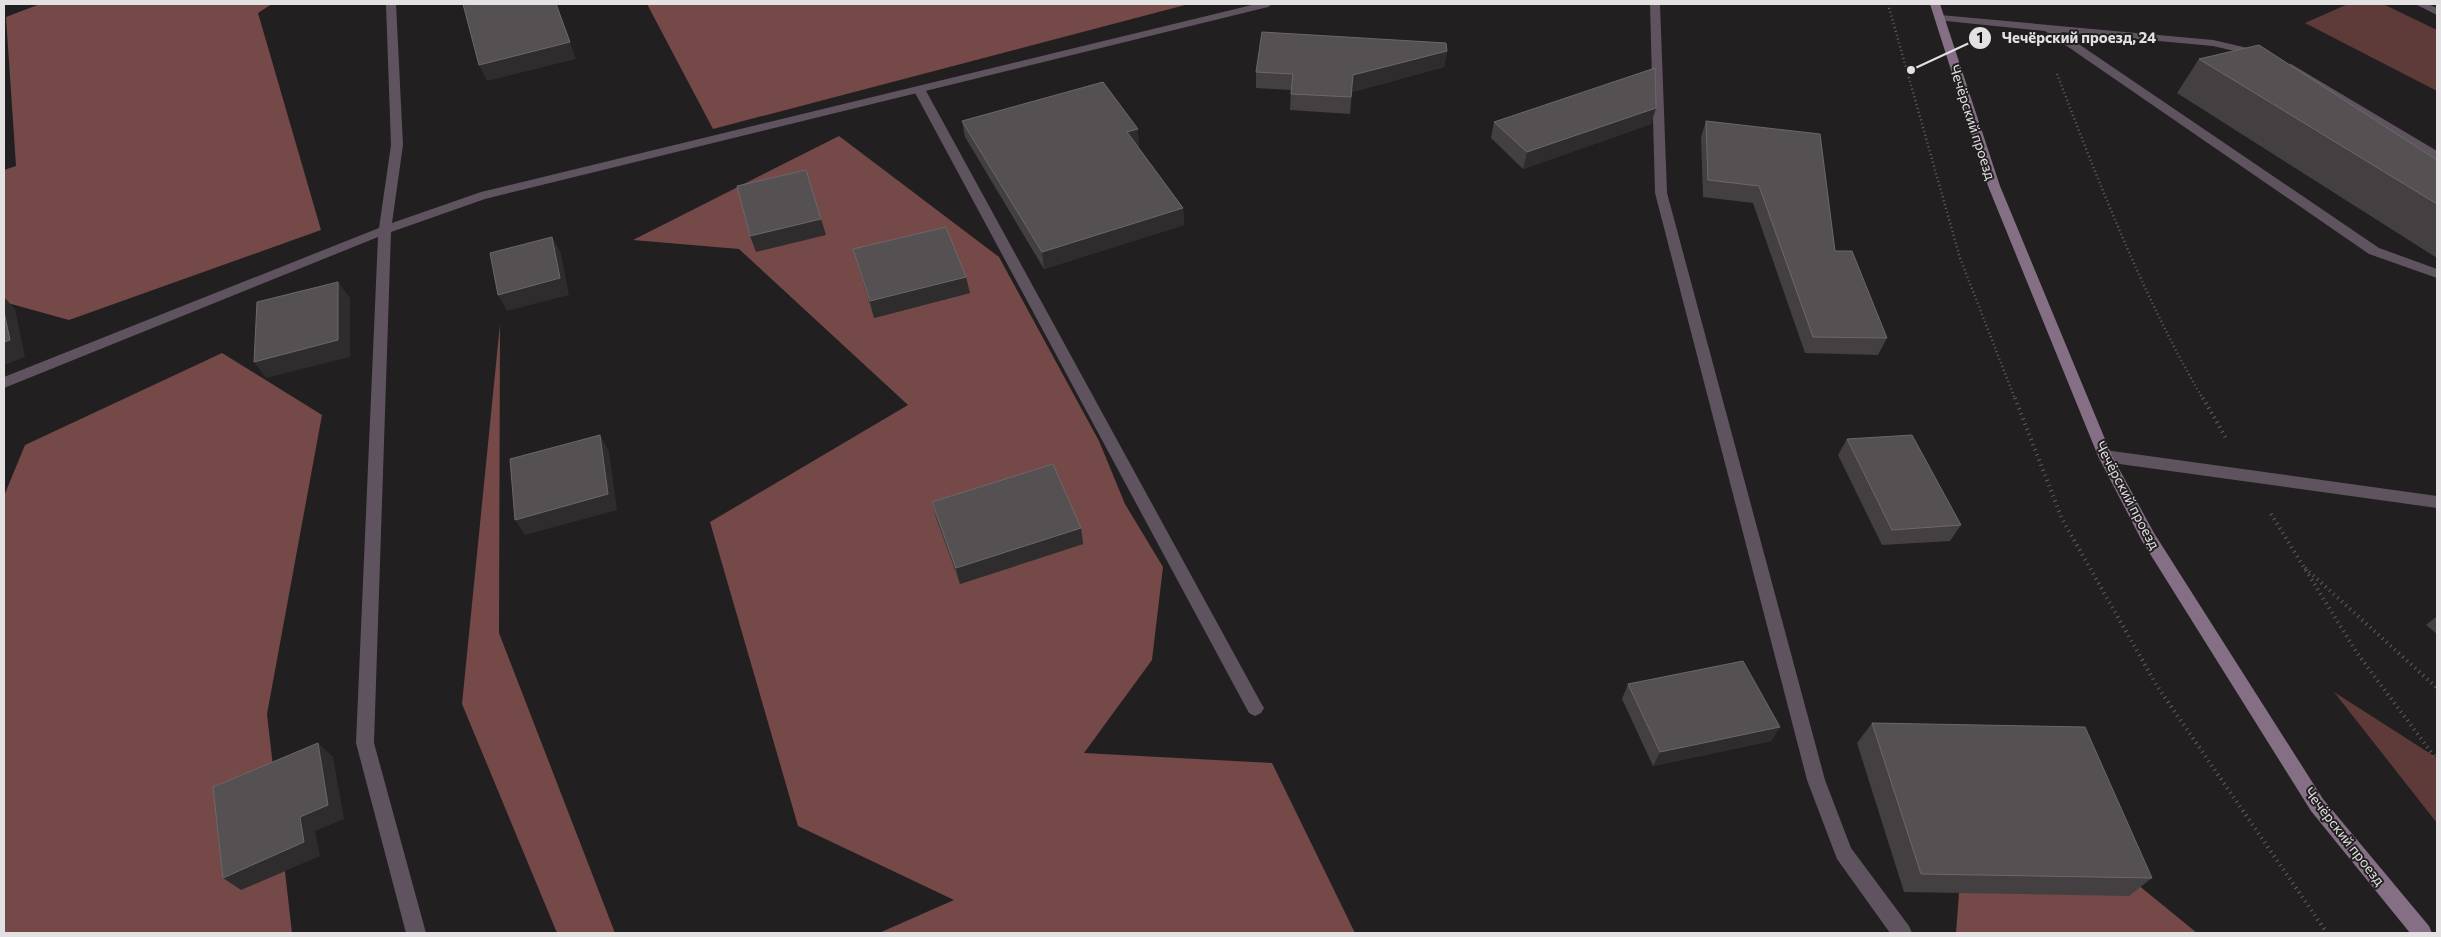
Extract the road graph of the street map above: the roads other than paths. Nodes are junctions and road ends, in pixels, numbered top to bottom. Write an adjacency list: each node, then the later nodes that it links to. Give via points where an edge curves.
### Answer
1 (391, 4): 11 (street, via 397,145)
2 (1268, 4): 9 (street)
3 (1655, 4): 18 (street, via 1661,193 1810,761 1844,853)
4 (1935, 4): 7 (main road, Чечёрский проезд)
5 (2420, 4): 6 (street)
6 (2437, 12)
7 (1940, 18): 8 (street); 14 (main road, Чечёрский проезд, via 1994,186)
8 (2042, 28): 10 (street, via 2213,43 2254,51 2275,60); 12 (street, via 2374,251)
9 (919, 89): 11 (street, via 481,196); 16 (street)
10 (2437, 156)
11 (385, 230): 13 (street); 17 (street, via 365,742)
12 (2437, 274)
13 (4, 383)
14 (2105, 456): 15 (street); 19 (main road, Чечёрский проезд, via 2148,537 2317,805)
15 (2437, 502)
16 (1255, 708)
17 (416, 933)
18 (1902, 933)
19 (2422, 933)

